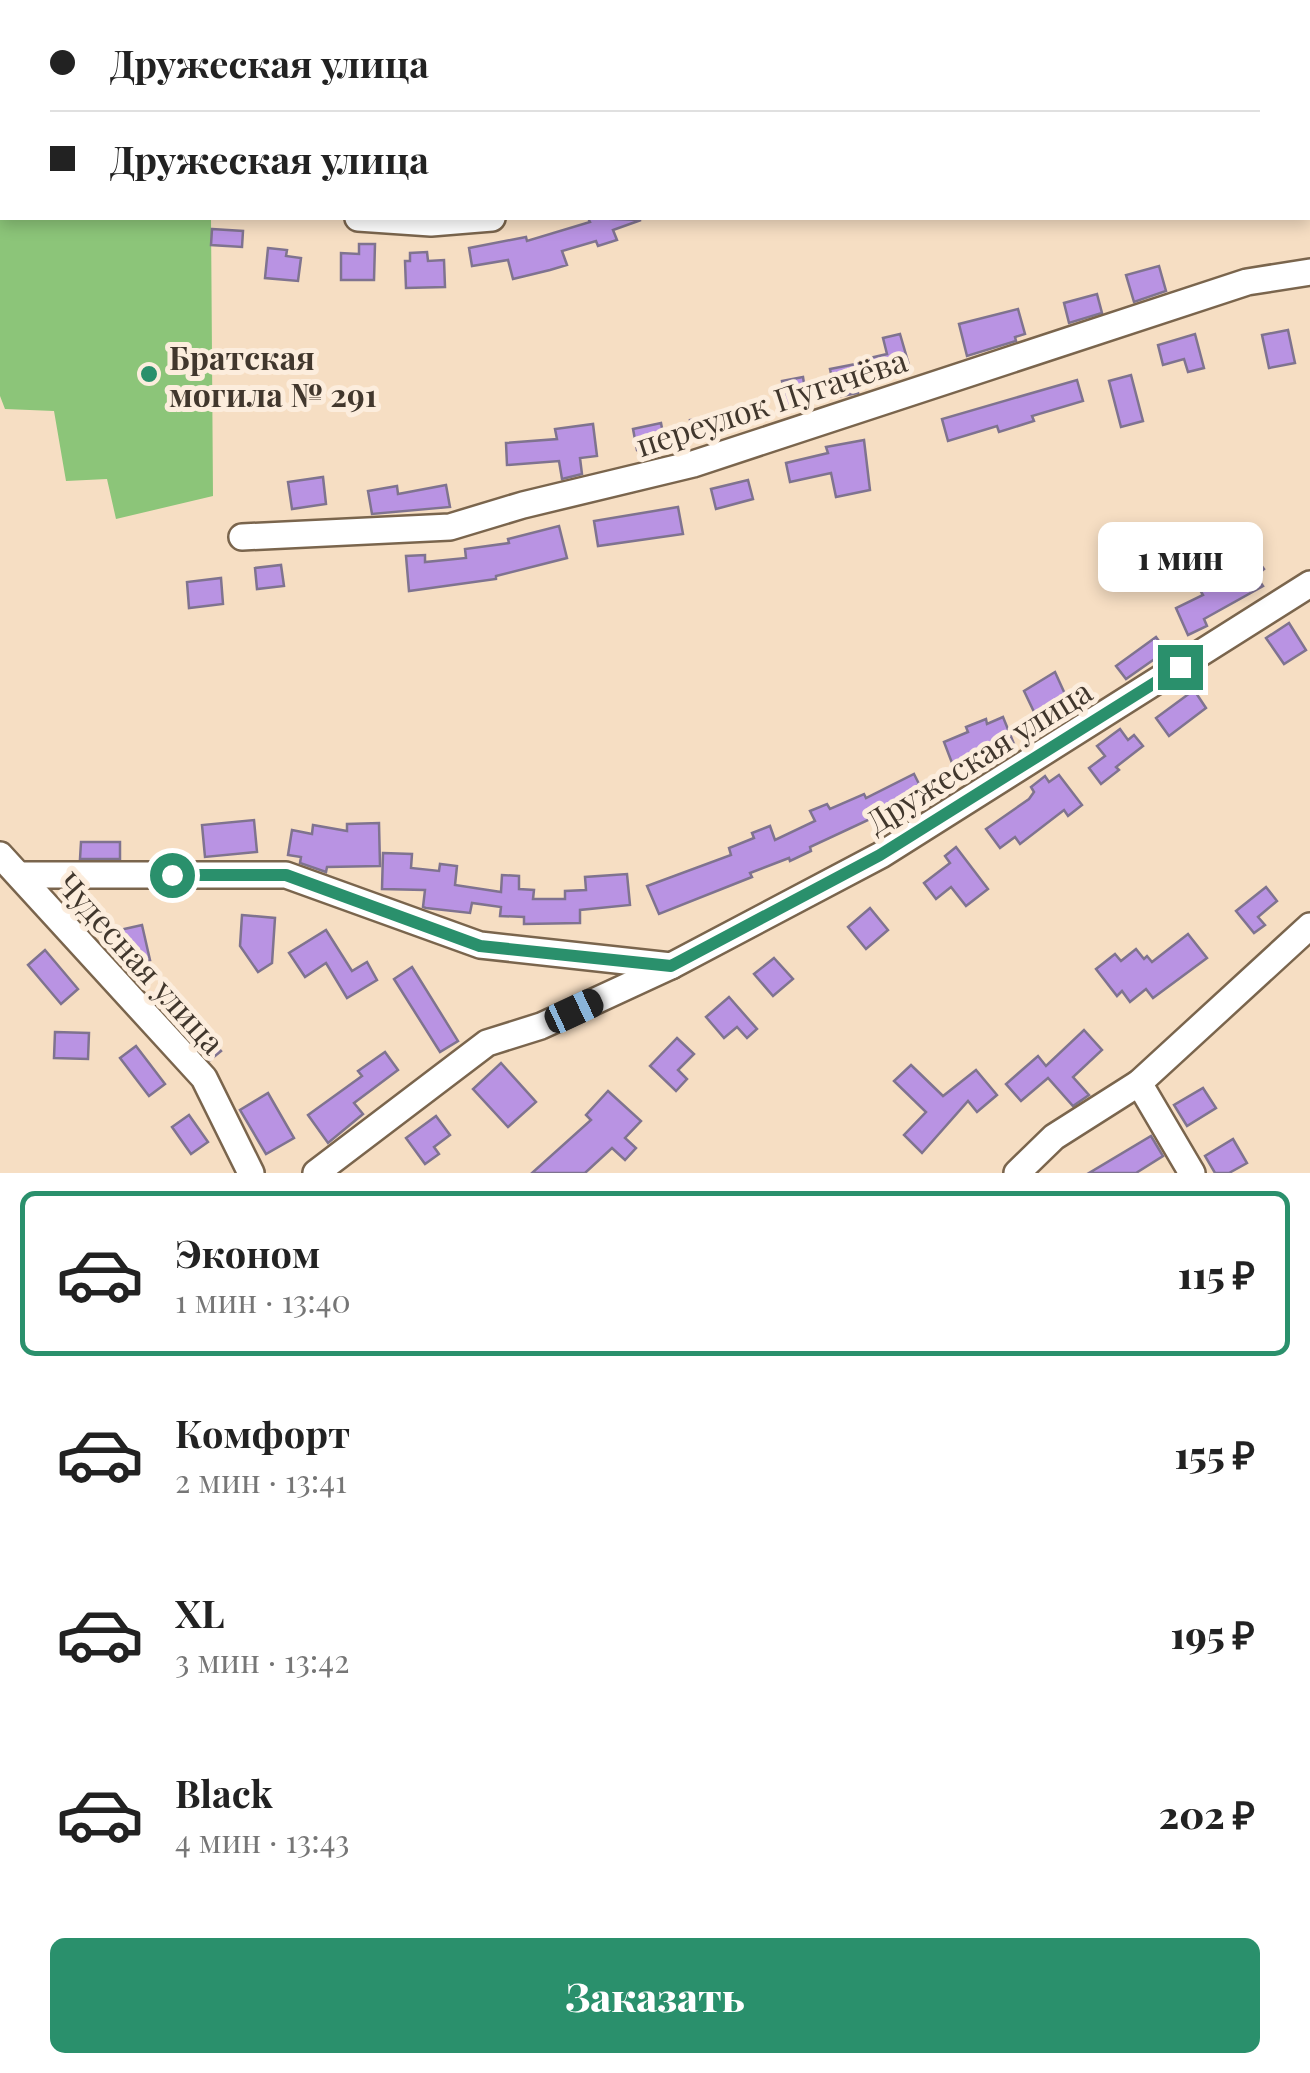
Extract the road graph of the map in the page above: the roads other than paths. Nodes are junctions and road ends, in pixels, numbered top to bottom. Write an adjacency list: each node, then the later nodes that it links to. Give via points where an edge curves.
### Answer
1 (382, 220): 2 (street)
2 (472, 220)
3 (1310, 272): 4 (street, переулок Пугачёва, via 1247,282 692,464 450,527)
4 (242, 537)
5 (1310, 584): 9 (street, Дружеская улица, via 880,855)
6 (0, 855): 7 (street, Чудесная улица)
7 (20, 875): 9 (street, via 286,875 480,946); 11 (street, Чудесная улица, via 204,1078)
8 (1310, 926): 10 (street)
9 (671, 966): 12 (street, Дружеская улица, via 541,1026 487,1042)
10 (1139, 1083): 13 (street, via 1054,1137); 14 (street)
11 (251, 1173)
12 (316, 1173)
13 (1017, 1173)
14 (1192, 1173)

